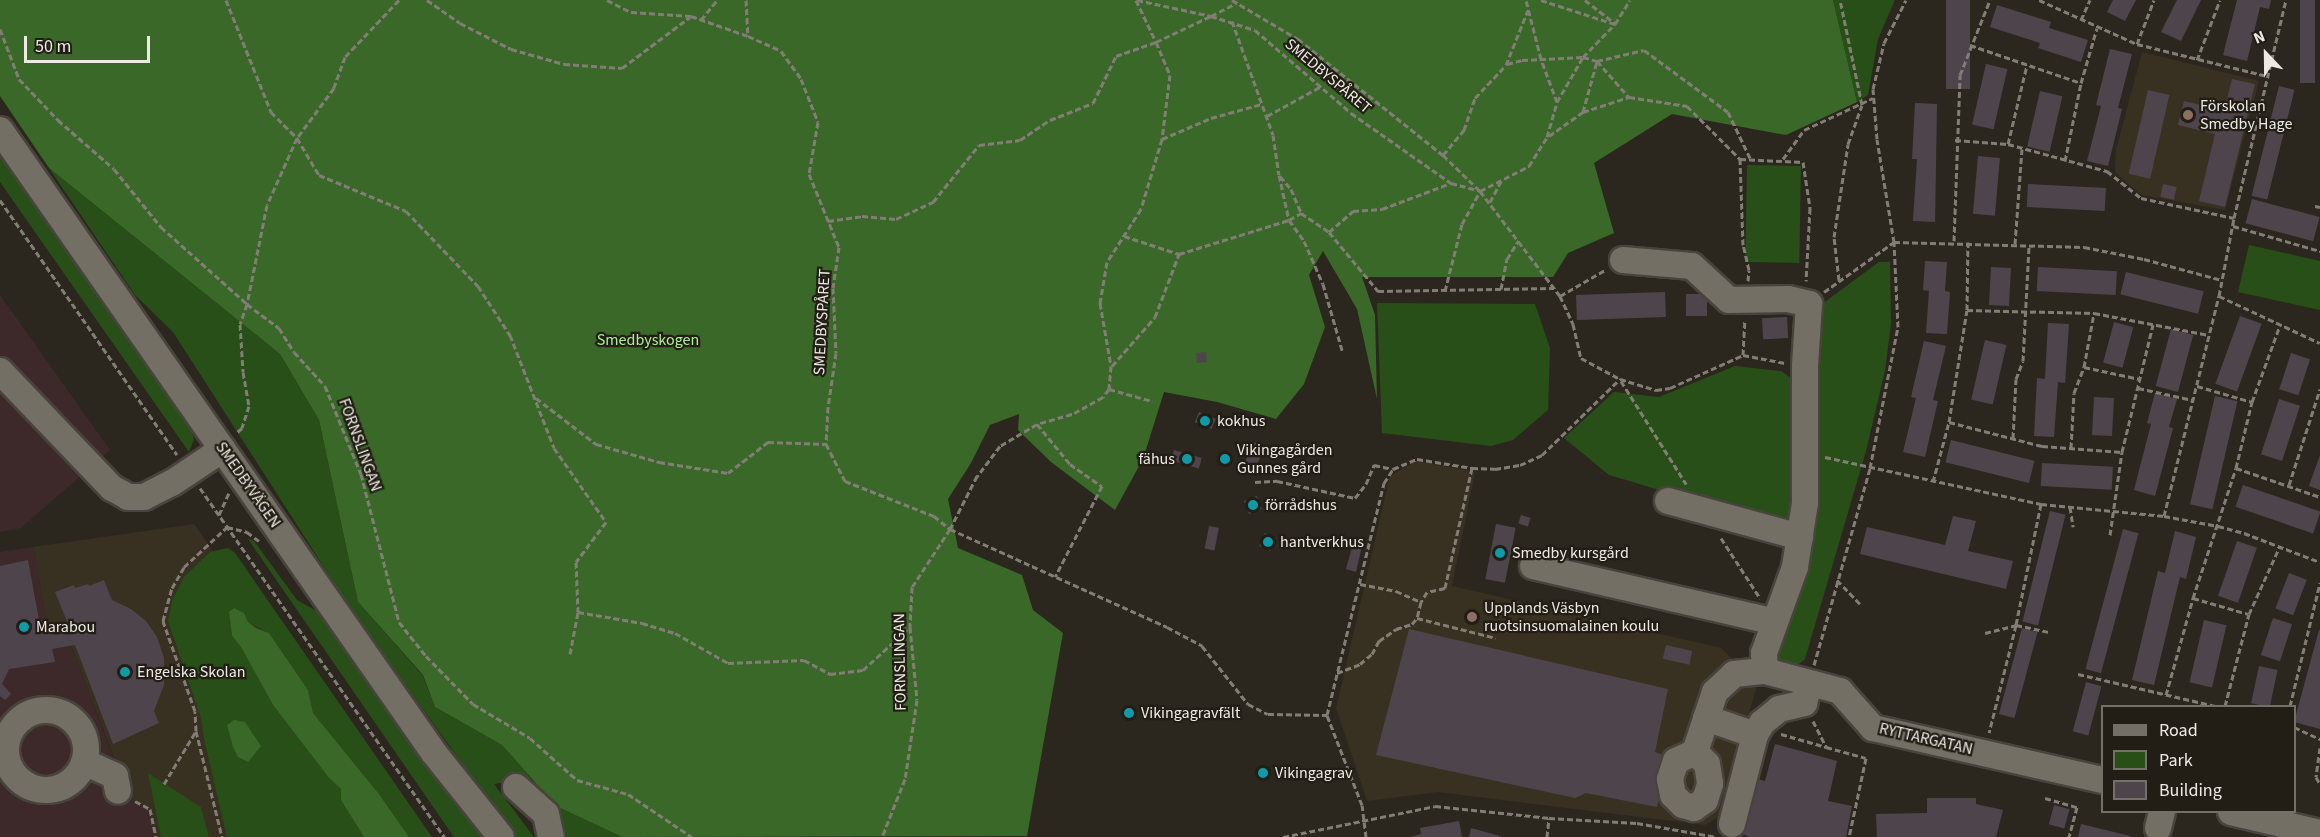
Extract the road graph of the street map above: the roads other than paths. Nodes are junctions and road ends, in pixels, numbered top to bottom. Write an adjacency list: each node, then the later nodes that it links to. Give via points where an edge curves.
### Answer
1 (0, 130): 4 (street, SMEDBYVÄGEN)
2 (1623, 260): 6 (street, via 1692,266 1730,300 1788,299 1809,304 1805,502)
3 (1, 374): 4 (street, via 112,488 128,497 144,497 190,473)
4 (227, 443): 21 (street, SMEDBYVÄGEN, via 434,753)
5 (1668, 501): 6 (street)
6 (1800, 537): 8 (street, via 1796,567)
7 (1533, 566): 8 (street)
8 (1775, 622): 9 (street, via 1764,653)
9 (1765, 671): 10 (street, RYTTARGATAN); 11 (street, RYTTARGATAN, via 1734,674 1715,692)
10 (1806, 693): 12 (street, via 1779,709); 15 (street, RYTTARGATAN, via 1840,691 1873,728)
11 (1706, 718): 12 (street); 13 (street, RYTTARGATAN)
12 (1758, 729): 19 (street)
13 (1695, 752)
14 (84, 762): 17 (street, via 115,776)
15 (2101, 780)
16 (516, 787): 22 (street, via 546,814)
17 (118, 791)
18 (2235, 813): 20 (street)
19 (1725, 831)
20 (2318, 832)
21 (501, 837)
22 (551, 837)

